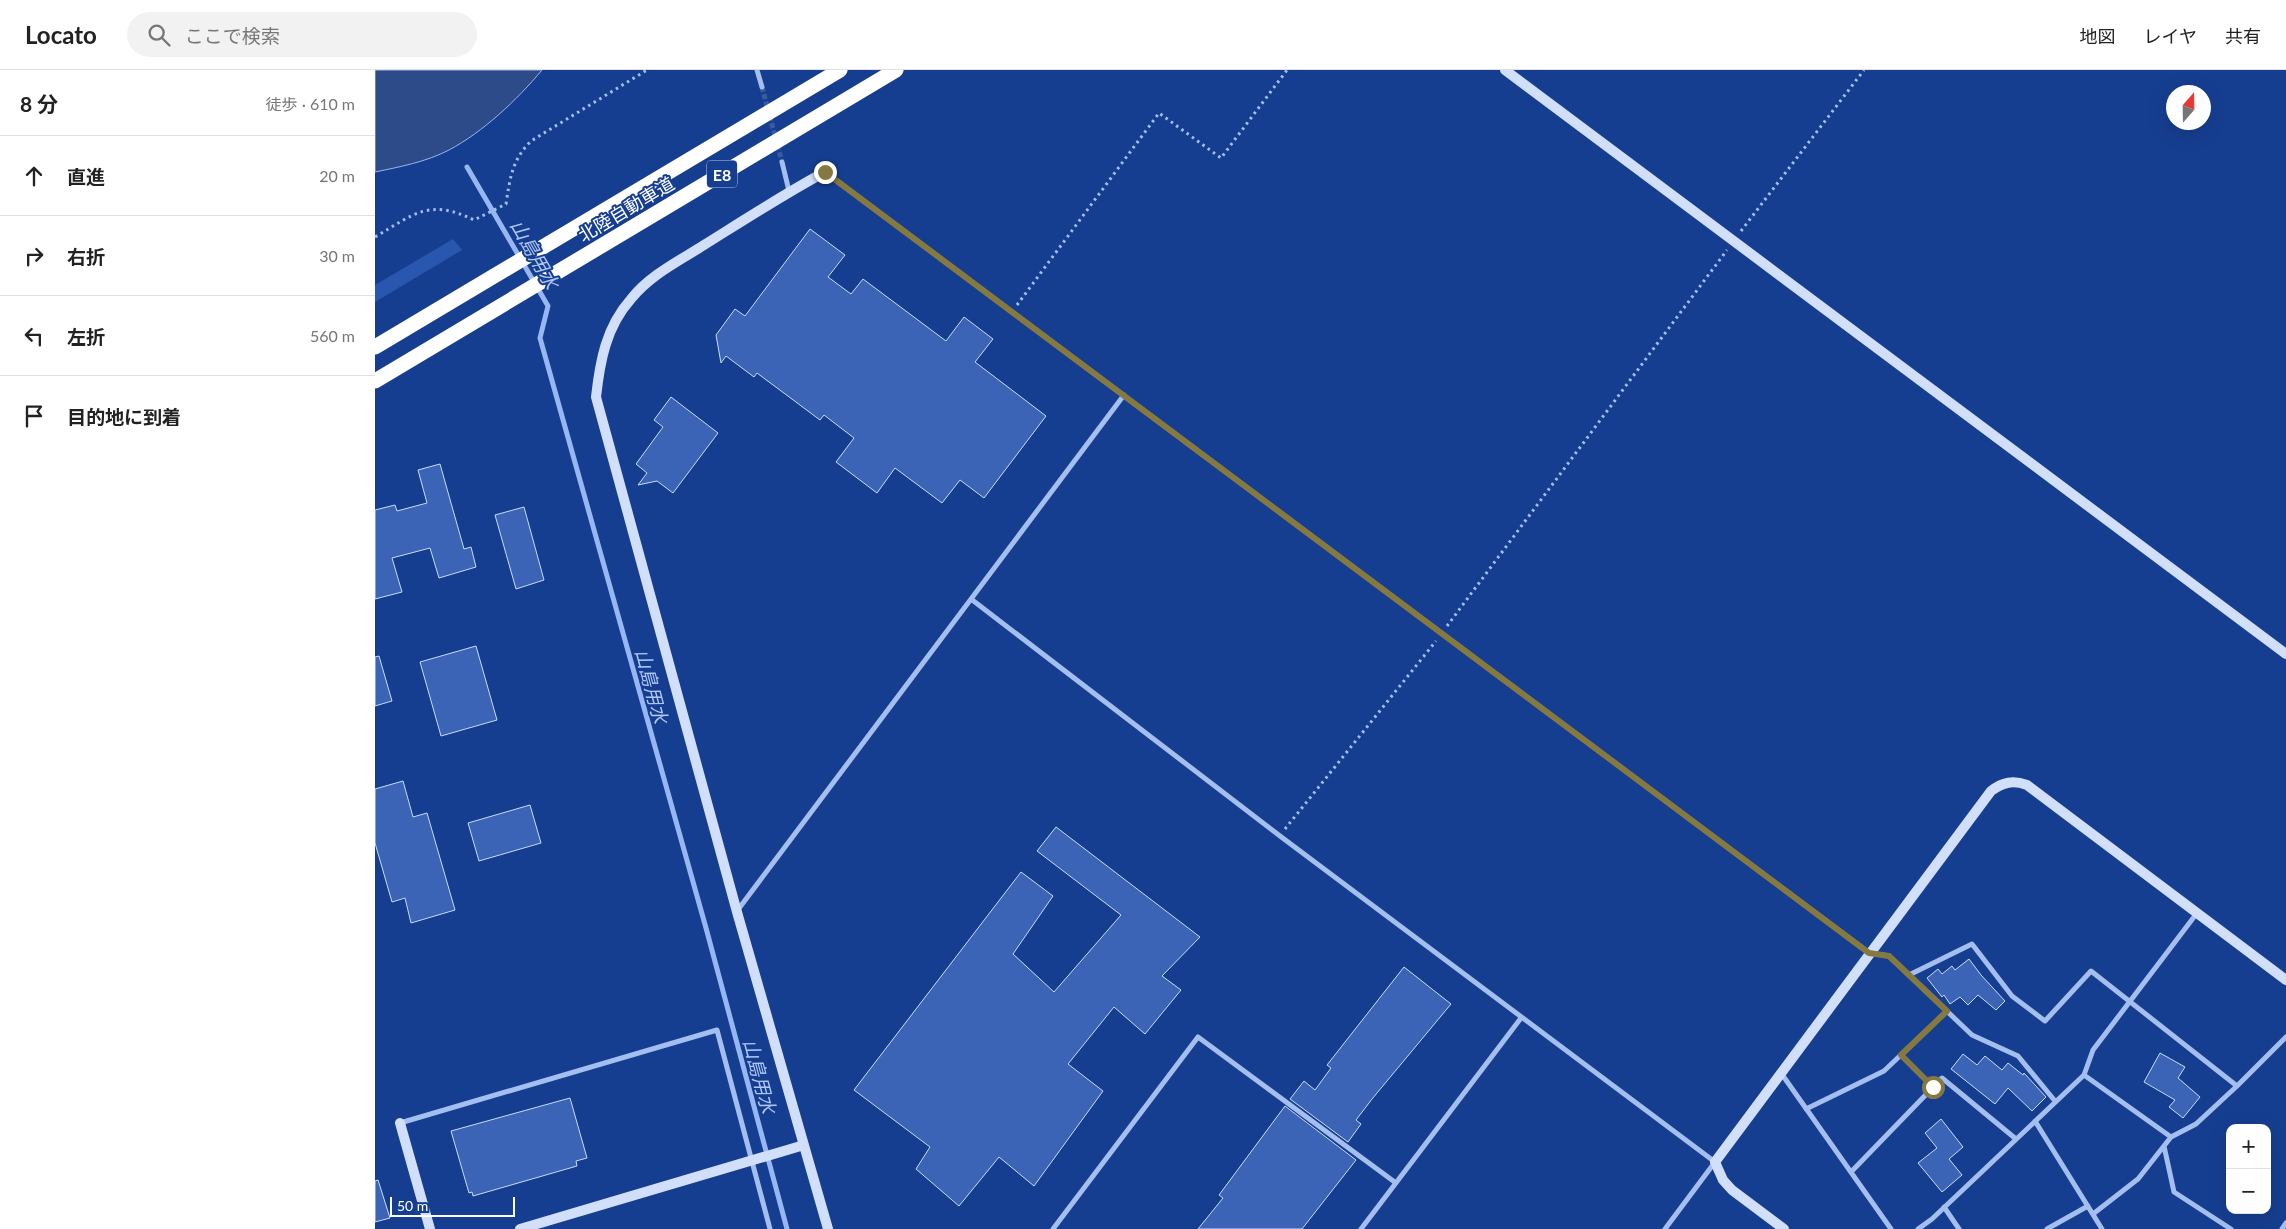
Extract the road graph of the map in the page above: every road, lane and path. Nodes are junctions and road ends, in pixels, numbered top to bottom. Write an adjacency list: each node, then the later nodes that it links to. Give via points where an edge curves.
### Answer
1 (647, 70): 12 (path, via 531,141 520,152 512,169 506,204 474,220 456,211 433,208 418,212)
2 (757, 70): 8 (street)
3 (840, 70): 15 (highway, 北陸自動車道 / E8)
4 (896, 70): 16 (highway, 北陸自動車道 / E8)
5 (1287, 70): 14 (path, via 1221,158 1159,113)
6 (1505, 70): 13 (street)
7 (1864, 70): 13 (path)
8 (761, 87)
9 (782, 162): 11 (street)
10 (825, 172): 11 (street); 14 (street)
11 (789, 191): 22 (street, via 662,270 631,297 607,337 599,366 596,398)
12 (375, 237)
13 (1733, 241): 19 (path); 20 (street)
14 (1012, 312): 17 (street)
15 (375, 347)
16 (375, 381)
17 (1124, 395): 18 (street); 19 (street)
18 (971, 599): 21 (street); 22 (street)
19 (1442, 633): 21 (path); 24 (street)
20 (2286, 654)
21 (1280, 836): 29 (street)
22 (737, 912): 42 (street)
23 (2197, 913): 24 (street, via 2027,785 2016,781 1991,791); 26 (street); 27 (street)
24 (1869, 953): 25 (street, via 1889,956); 32 (street)
25 (1909, 975): 27 (street, via 1971,944 2012,996 2045,1021 2091,971); 28 (street)
26 (2286, 980)
27 (2130, 1002): 33 (street, via 2093,1050); 34 (street)
28 (1947, 1011): 31 (street); 36 (street, via 1972,1035 2018,1056)
29 (1521, 1018): 45 (street); 47 (street)
30 (2286, 1037): 34 (street)
31 (1901, 1055): 35 (street); 37 (street, via 1884,1071)
32 (1781, 1073): 37 (street); 45 (street)
33 (2084, 1076): 36 (street); 40 (street)
34 (2237, 1086): 40 (street, via 2196,1124)
35 (1933, 1087): 41 (street, via 1942,1078); 46 (street)
36 (2055, 1101): 38 (street)
37 (1806, 1109): 46 (street)
38 (2035, 1121): 41 (street); 48 (street)
39 (400, 1123): 44 (street, via 717,1030); 52 (street)
40 (2171, 1137): 43 (street)
41 (2016, 1139): 49 (street)
42 (804, 1145): 44 (street); 55 (street)
43 (2165, 1146): 50 (street, via 2138,1179); 65 (street, via 2174,1192)
44 (751, 1161): 53 (street); 54 (street)
45 (1715, 1162): 58 (street); 59 (street, via 1723,1180 1732,1190)
46 (1851, 1172): 60 (street)
47 (1397, 1182): 56 (street, via 1197,1037); 57 (street)
48 (2088, 1206): 50 (street); 63 (street)
49 (1944, 1207): 61 (street); 62 (street)
50 (2093, 1214): 64 (street)
51 (2286, 1224): 66 (street)
52 (430, 1229)
53 (520, 1229)
54 (770, 1229)
55 (828, 1229)
56 (1053, 1229)
57 (1361, 1229)
58 (1665, 1229)
59 (1784, 1229)
60 (1891, 1229)
61 (1918, 1229)
62 (1959, 1229)
63 (2047, 1229)
64 (2102, 1229)
65 (2231, 1229)
66 (2282, 1229)

